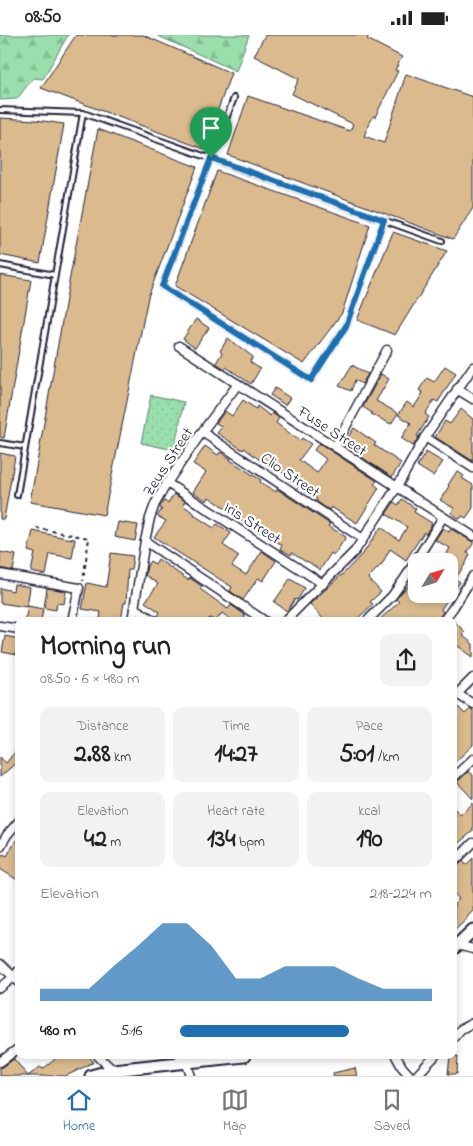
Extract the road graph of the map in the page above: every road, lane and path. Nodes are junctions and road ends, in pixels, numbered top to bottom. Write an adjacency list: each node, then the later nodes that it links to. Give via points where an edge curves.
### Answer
1 (234, 98): 4 (lane)
2 (0, 109): 3 (lane)
3 (83, 113): 4 (lane); 8 (lane)
4 (211, 158): 5 (lane); 5 (lane, via 162,286 311,380 346,326)
5 (384, 220): 6 (lane)
6 (442, 241)
7 (0, 265): 8 (lane)
8 (55, 275): 18 (lane)
9 (179, 346): 12 (street, Fuse Street)
10 (387, 350): 19 (street)
11 (473, 367): 13 (street)
12 (238, 385): 15 (street, Zeus Street); 19 (street, Fuse Street)
13 (457, 389): 14 (street); 16 (street)
14 (473, 399)
15 (202, 432): 21 (street, Zeus Street); 27 (street, Clio Street)
16 (425, 437): 20 (street); 22 (street)
17 (0, 443): 18 (lane)
18 (25, 447): 23 (lane)
19 (335, 447): 22 (street, Fuse Street)
20 (473, 468)
21 (167, 483): 28 (street, Zeus Street, via 154,504); 31 (street, Iris Street)
22 (397, 487): 24 (street, Fuse Street); 27 (street)
23 (17, 495)
24 (443, 517): 26 (street, Fuse Street); 39 (street, via 405,578)
25 (36, 528): 32 (path, via 89,538 83,583)
26 (473, 537)
27 (364, 539): 31 (street)
28 (145, 541): 33 (street, Zeus Street); 37 (street)
29 (0, 574): 32 (street)
30 (473, 576): 40 (street)
31 (323, 584): 38 (street)
32 (79, 588): 34 (street)
33 (134, 607): 35 (street, Zeus Street); 36 (street)
34 (73, 617)
35 (133, 617)
36 (149, 617)
37 (259, 617)
38 (289, 617)
39 (371, 617)
40 (446, 617)
41 (0, 626): 42 (street)
42 (15, 628)
43 (473, 678): 44 (street)
44 (457, 693)
45 (457, 696): 46 (street)
46 (473, 704)
47 (473, 759): 48 (street)
48 (457, 774)
49 (15, 826): 51 (street)
50 (473, 843): 52 (street)
51 (0, 847)
52 (457, 859)
53 (473, 930): 54 (street)
54 (457, 946)
55 (457, 947): 56 (street)
56 (473, 949)
57 (0, 964): 58 (street)
58 (15, 979)
59 (15, 980): 60 (street)
60 (0, 988)
61 (473, 1023): 62 (street)
62 (457, 1034)
63 (15, 1051): 68 (street)
64 (101, 1059): 69 (street)
65 (183, 1059): 69 (street); 71 (street)
66 (398, 1059): 72 (street)
67 (432, 1059): 73 (street)
68 (0, 1062)
69 (116, 1073): 70 (street)
70 (91, 1076)
71 (190, 1076)
72 (410, 1076)
73 (416, 1076)

